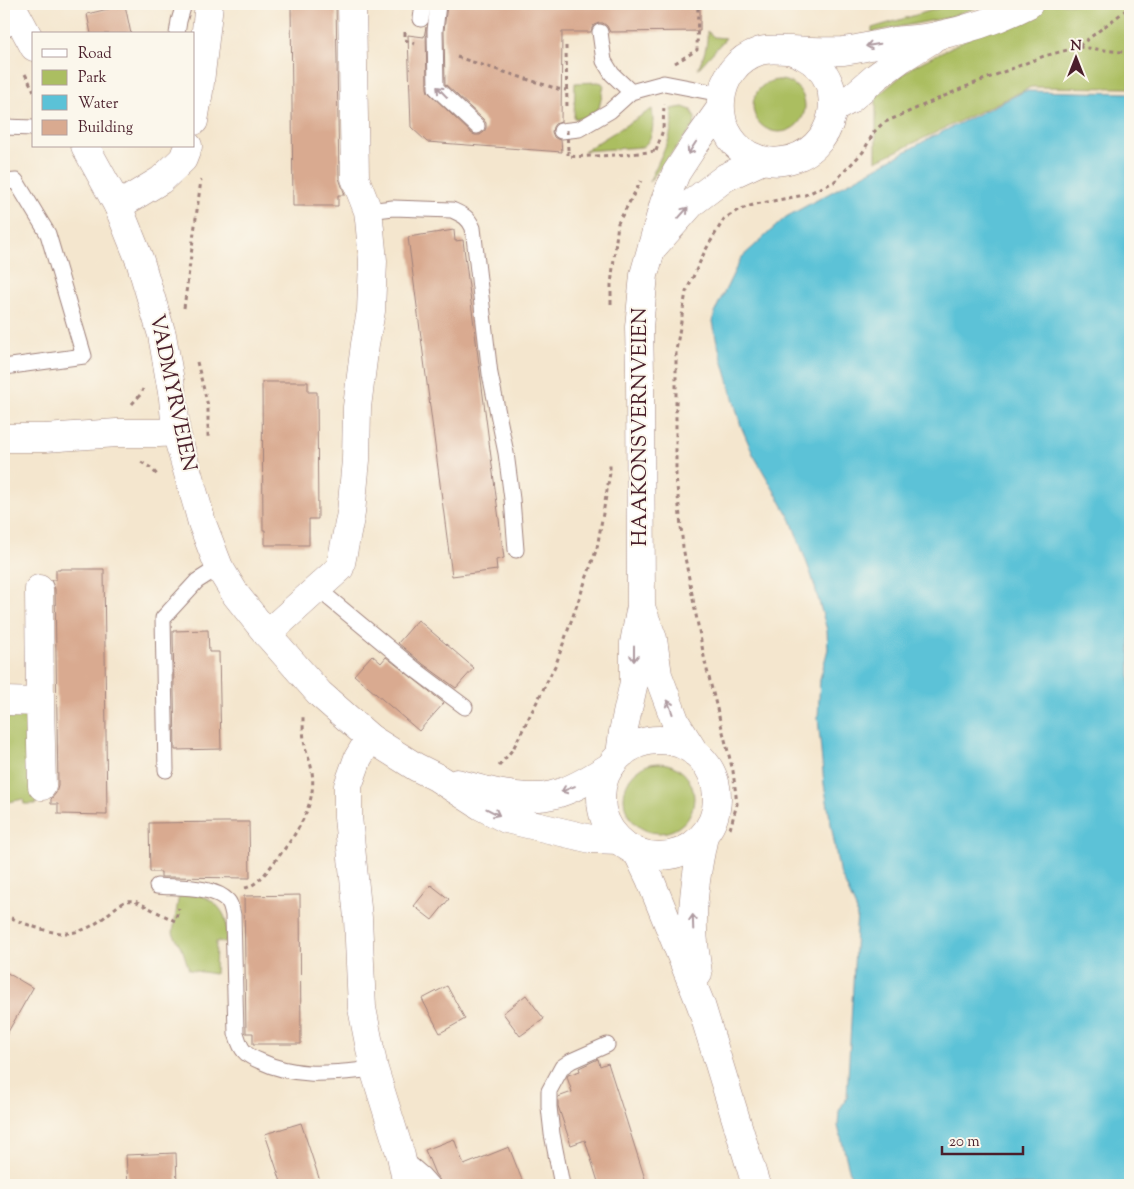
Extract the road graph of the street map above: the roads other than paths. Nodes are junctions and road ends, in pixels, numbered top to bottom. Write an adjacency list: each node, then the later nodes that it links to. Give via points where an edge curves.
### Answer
1 (184, 4): 8 (lane)
2 (209, 4): 15 (main road)
3 (352, 4): 25 (main road, via 355,178)
4 (423, 4): 7 (lane)
5 (438, 4): 16 (lane, one-way to 5, via 436,88)
6 (1029, 4): 10 (main road, via 976,26)
7 (421, 19)
8 (177, 32)
9 (600, 32): 12 (lane, via 604,62)
10 (939, 36): 11 (main road, one-way to 11, via 842,51); 14 (main road, via 902,58 848,101)
11 (790, 50): 13 (main road, via 774,49 746,58 730,73); 14 (main road, via 817,66 826,78)
12 (631, 92): 13 (lane, via 664,83); 19 (lane, via 610,111 579,129)
13 (721, 101): 22 (main road, via 724,127 734,143 749,155); 26 (main road, HAAKONSVERNVEIEN, one-way to 26, via 676,173)
14 (833, 108): 22 (main road, via 824,136 804,155 777,162)
15 (195, 115)
16 (477, 126)
17 (4, 127): 18 (lane)
18 (32, 128)
19 (564, 131)
20 (86, 148): 24 (main road, VADMYRVEIEN)
21 (187, 148): 24 (main road, via 183,159 162,180)
22 (763, 160): 26 (main road, HAAKONSVERNVEIEN, one-way to 22, via 693,202 726,177)
23 (4, 182): 27 (lane, via 16,181 48,234 84,356)
24 (118, 206): 28 (main road, VADMYRVEIEN, via 140,261 162,335)
25 (368, 211): 30 (lane, via 392,208 452,210 470,221 490,374 506,453); 33 (main road, via 373,262 371,311 357,407 351,514 340,568)
26 (651, 250): 34 (main road, HAAKONSVERNVEIEN, via 644,276 639,327)
27 (4, 367)
28 (176, 432): 29 (main road); 31 (main road, VADMYRVEIEN, via 202,523)
29 (4, 438)
30 (516, 550)
31 (219, 567): 35 (main road, VADMYRVEIEN); 42 (lane, via 197,581 164,618)
32 (39, 589): 37 (main road)
33 (318, 589): 35 (main road); 38 (lane)
34 (641, 606): 40 (main road, HAAKONSVERNVEIEN, one-way to 34, via 676,723 658,675 653,639); 41 (main road, HAAKONSVERNVEIEN, one-way to 41, via 634,643 634,682)
35 (267, 634): 39 (main road, VADMYRVEIEN, via 320,694)
36 (4, 701): 37 (main road)
37 (40, 702): 44 (main road)
38 (465, 707)
39 (370, 738): 43 (main road, VADMYRVEIEN); 50 (main road, via 358,758 348,786 348,817 358,918 362,1008)
40 (693, 750): 41 (main road, via 676,742 656,740 637,744); 45 (main road, via 707,764 716,781 718,800 714,819)
41 (615, 760): 43 (main road, VADMYRVEIEN, one-way to 43, via 598,774 572,787 552,795 531,797); 46 (main road, via 604,780 603,812 609,828)
42 (166, 770)
43 (436, 777): 46 (main road, VADMYRVEIEN, one-way to 46, via 506,819)
44 (42, 786)
45 (717, 833): 46 (main road, via 673,855 655,856); 48 (main road, one-way to 45, via 692,922 694,892 697,866)
46 (628, 846): 48 (main road, via 650,879)
47 (157, 886): 50 (lane, via 204,890 217,893 229,902 233,915 236,1033 243,1051 269,1066 294,1072 318,1074)
48 (701, 1005): 55 (main road)
49 (607, 1045): 54 (lane, via 562,1067 549,1091 552,1134)
50 (374, 1069): 51 (main road)
51 (401, 1156): 52 (main road); 53 (lane)
52 (407, 1185)
53 (432, 1185)
54 (562, 1185)
55 (756, 1185)

